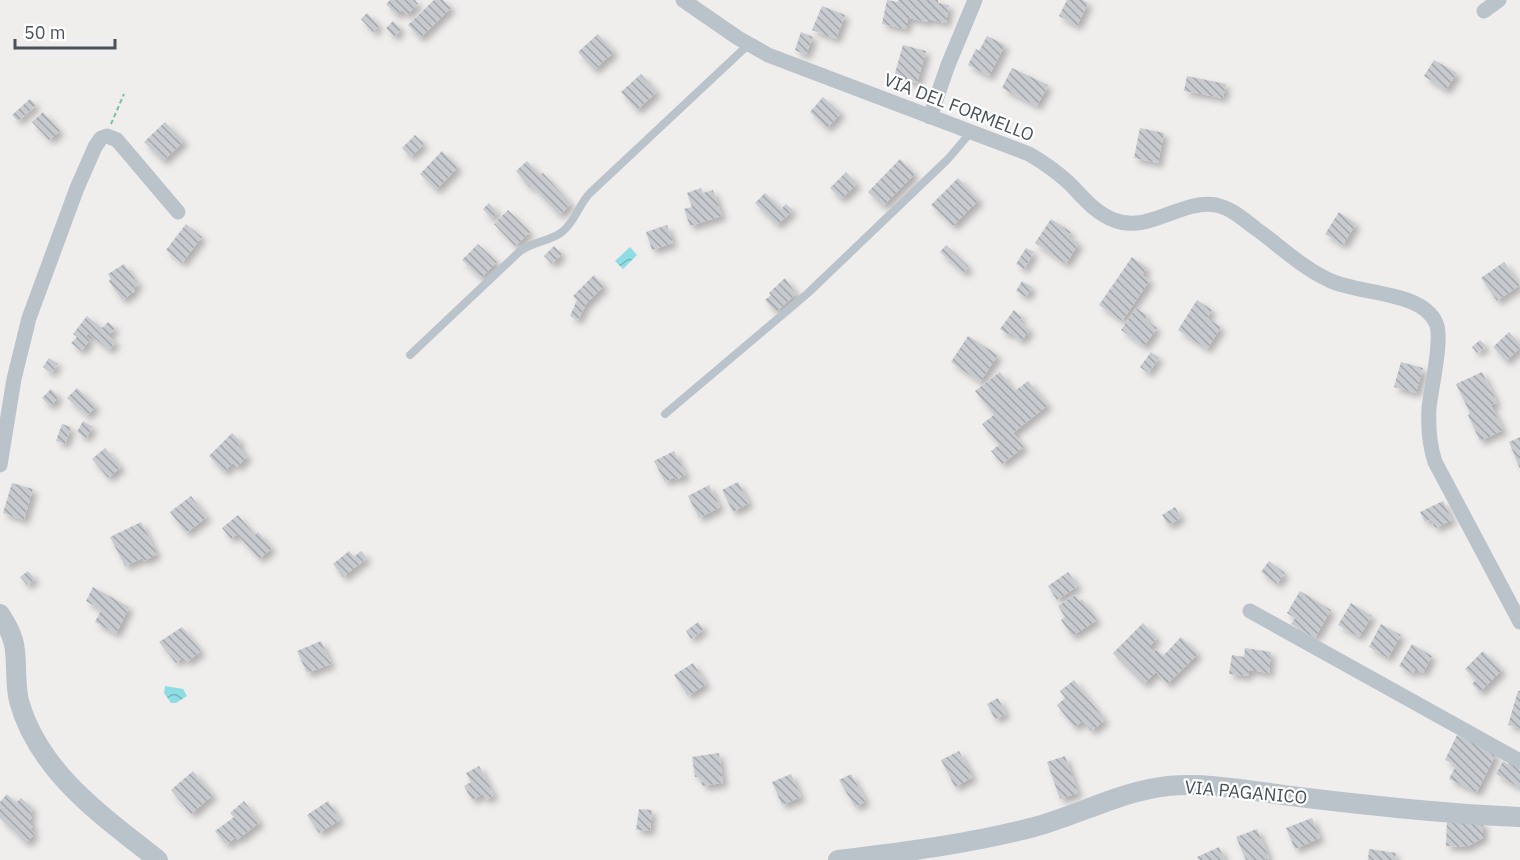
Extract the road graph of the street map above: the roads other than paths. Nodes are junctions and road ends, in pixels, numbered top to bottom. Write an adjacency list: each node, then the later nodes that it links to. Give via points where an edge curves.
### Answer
1 (684, 0): 5 (street, VIA DEL FORMELLO)
2 (975, 0): 6 (street)
3 (1498, 0): 4 (street)
4 (1484, 11)
5 (748, 45): 6 (street, VIA DEL FORMELLO); 9 (lane, via 590,193 562,231 519,252)
6 (930, 117): 7 (street, VIA DEL FORMELLO)
7 (971, 132): 10 (lane, via 948,159 808,293); 14 (street, VIA DEL FORMELLO, via 1038,160 1112,220 1137,224 1196,206 1221,207 1323,277 1350,288 1410,300 1428,312 1437,324 1438,334 1429,409 1432,452 1442,478)
8 (178, 212): 11 (street, via 117,140 107,136 99,141 76,188 29,318)
9 (410, 355)
10 (665, 414)
11 (0, 465)
12 (1250, 611): 15 (street)
13 (0, 614): 17 (street, via 14,640 20,703 43,752 89,805)
14 (1520, 622)
15 (1520, 761)
16 (1520, 817): 18 (street, VIA PAGANICO, via 1176,786 1134,793 986,839)
17 (158, 860)
18 (838, 860)

